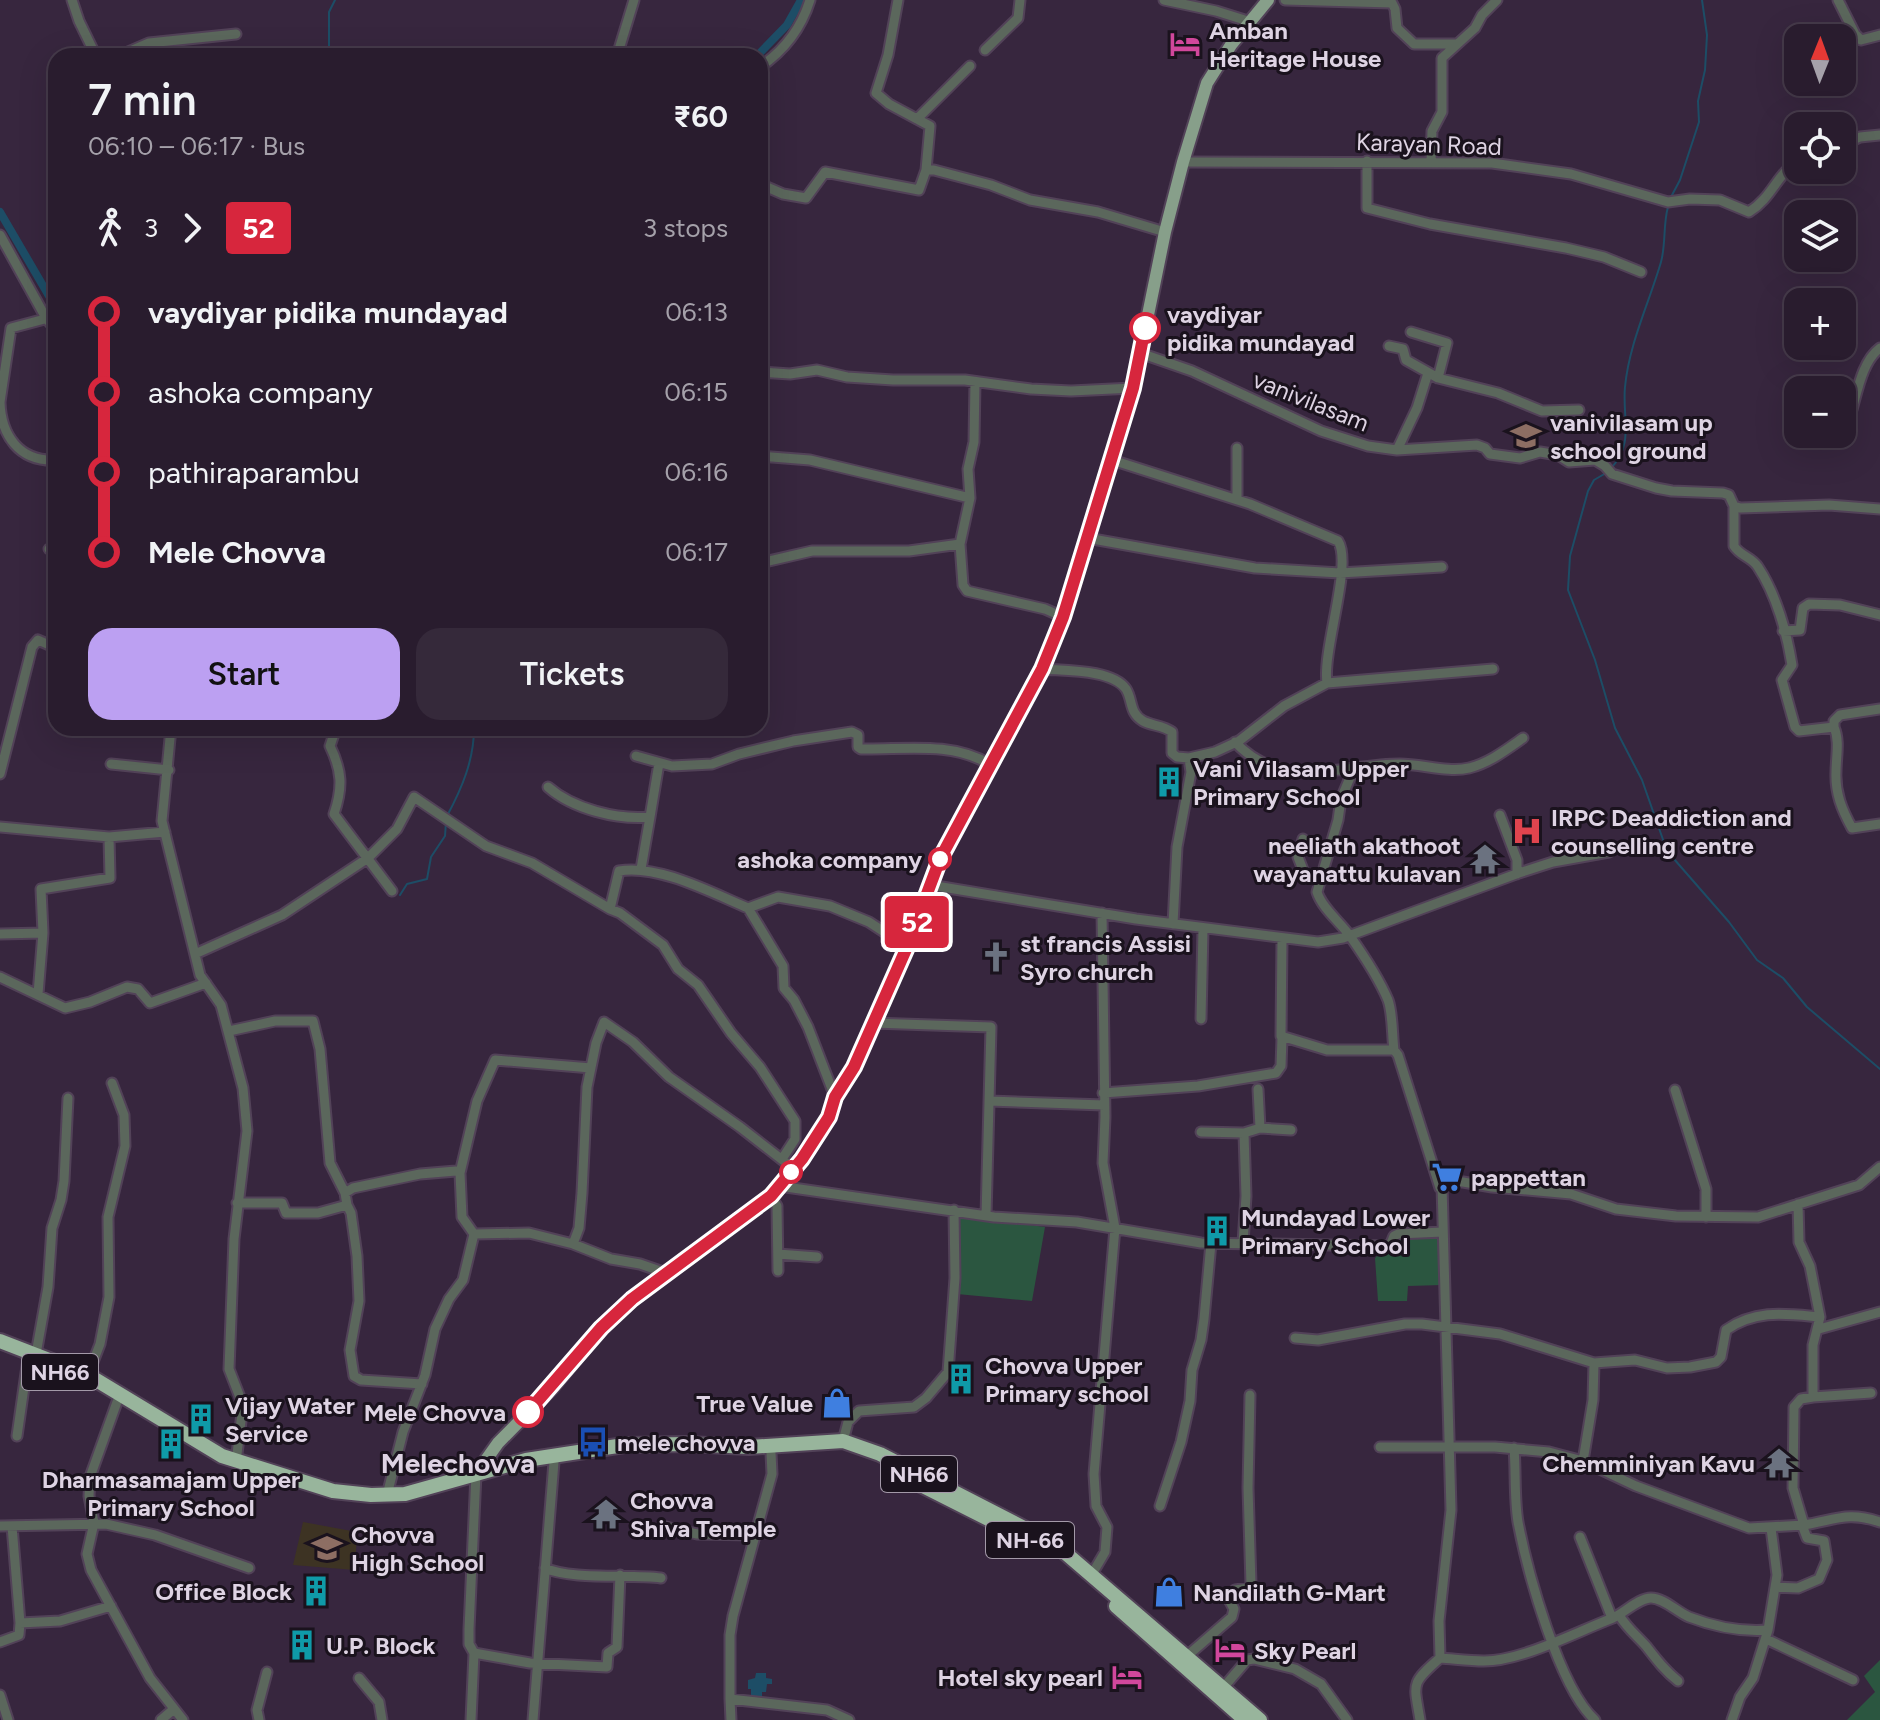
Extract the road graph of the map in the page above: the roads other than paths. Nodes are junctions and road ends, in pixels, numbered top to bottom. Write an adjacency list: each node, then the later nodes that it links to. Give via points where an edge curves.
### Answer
1 (72, 0): 15 (street)
2 (634, 0): 17 (street)
3 (810, 0): 19 (street, via 792,39)
4 (898, 0): 21 (street, via 876,93)
5 (1020, 0): 18 (street, via 1018,18)
6 (1164, 0): 11 (street)
7 (1268, 0): 11 (main road)
8 (1285, 0): 14 (street, via 1392,3 1397,28 1414,44)
9 (1497, 0): 14 (street)
10 (1838, 0): 13 (street, via 1861,40)
11 (1251, 22): 25 (main road, via 1207,83)
12 (236, 34): 16 (street)
13 (1880, 35)
14 (1455, 44): 26 (street, via 1442,58 1442,112 1432,131)
15 (92, 48)
16 (137, 48)
17 (619, 48)
18 (985, 50)
19 (768, 61)
20 (970, 66): 21 (street)
21 (917, 119): 27 (street, via 930,126)
22 (1880, 135): 23 (street)
23 (1856, 139)
24 (1367, 161): 25 (street, Karayan Road); 26 (street, Karayan Road); 32 (street, via 1367,208 1566,248)
25 (1183, 162): 30 (main road)
26 (1431, 162): 28 (street, Karayan Road, via 1492,163 1571,174 1672,202 1710,198 1749,212 1763,204)
27 (926, 170): 29 (street, via 919,190 825,172 806,198); 30 (street)
28 (1784, 174)
29 (768, 187)
30 (1165, 232): 38 (main road)
31 (0, 235): 33 (street)
32 (1641, 272)
33 (48, 312)
34 (48, 318): 44 (street, via 11,328)
35 (1411, 332): 40 (street, via 1447,343)
36 (1389, 346): 40 (street, via 1403,349 1406,360)
37 (1880, 348): 43 (street)
38 (1140, 353): 42 (main road); 47 (street, vanivilasam, via 1329,434)
39 (768, 373): 41 (street, via 817,370 847,377)
40 (1433, 376): 45 (street, via 1549,413); 47 (street)
41 (975, 382): 42 (street, via 1071,391); 51 (street)
42 (1133, 388): 50 (main road)
43 (1856, 398)
44 (0, 402): 49 (street, via 3,429 12,442)
45 (1579, 410)
46 (1237, 448): 52 (street)
47 (1397, 450): 53 (street, vanivilasam, via 1477,445 1490,454 1514,458 1540,452 1569,462 1595,460 1610,472 1664,490 1718,491 1729,495)
48 (768, 457): 51 (street, via 810,460)
49 (48, 459)
50 (1112, 460): 52 (street); 55 (main road)
51 (970, 498): 56 (street)
52 (1237, 499): 59 (street, via 1338,541)
53 (1734, 506): 54 (street); 62 (street, via 1734,546 1763,576)
54 (1880, 509)
55 (1087, 538): 59 (street, via 1255,568); 61 (main road)
56 (960, 544): 57 (street, via 909,551 812,551); 61 (street, via 967,591)
57 (768, 561)
58 (1442, 567): 59 (street)
59 (1340, 573): 66 (street)
60 (1880, 615): 62 (street, via 1809,604 1803,608 1800,630)
61 (1063, 617): 64 (main road)
62 (1783, 631): 68 (street, via 1792,665 1782,680 1795,727)
63 (48, 644): 80 (street, via 38,640 32,647)
64 (1042, 669): 74 (street, via 1116,680 1127,691 1136,715 1168,728 1172,753); 77 (main road)
65 (1493, 669): 66 (street)
66 (1327, 683): 72 (street)
67 (1880, 709): 68 (street, via 1840,715)
68 (1834, 727): 84 (street, via 1837,793 1846,816 1852,828)
69 (171, 736): 79 (street)
70 (333, 736): 90 (street, via 330,746 340,767 341,792 334,814)
71 (1523, 738): 78 (street, via 1468,768)
72 (1235, 742): 74 (street); 78 (street, via 1249,757 1293,771 1324,774)
73 (636, 756): 75 (street)
74 (1189, 758): 99 (street)
75 (659, 763): 77 (street, via 712,764 793,741 852,732 861,749 957,751); 83 (street)
76 (111, 764): 79 (street)
77 (989, 764): 94 (main road)
78 (1354, 768): 93 (street)
79 (169, 770): 86 (street)
80 (0, 774)
81 (548, 787): 83 (street, via 572,804)
82 (1500, 815): 92 (street)
83 (650, 817): 91 (street)
84 (1880, 824)
85 (0, 827): 87 (street)
86 (165, 832): 87 (street); 106 (street)
87 (109, 837): 101 (street, via 110,878 41,889)
88 (1303, 839): 93 (street, via 1298,857 1305,875)
89 (1609, 852): 92 (street)
90 (368, 858): 95 (street); 97 (street, via 397,829 414,797 486,846 532,863); 106 (street, via 282,915)
91 (641, 869): 96 (street); 97 (street, via 619,871)
92 (1517, 874): 103 (street)
93 (1319, 881): 103 (street, via 1320,902)
94 (930, 885): 98 (street); 105 (main road)
95 (392, 891)
96 (748, 908): 105 (street, via 778,897 830,906 869,922); 120 (street, via 783,966 784,988 808,1027)
97 (610, 909): 128 (street, via 663,945 760,1067 795,1121 795,1139)
98 (1102, 913): 99 (street); 119 (street)
99 (1173, 924): 100 (street)
100 (1203, 929): 104 (street); 110 (street)
101 (43, 933): 102 (street); 109 (street)
102 (0, 934)
103 (1350, 935): 104 (street, via 1333,941); 114 (street, via 1389,1002)
104 (1282, 940): 113 (street)
105 (907, 947): 111 (main road)
106 (195, 954): 108 (street)
107 (0, 977): 109 (street)
108 (206, 983): 109 (street, via 150,1003 138,989 127,987 65,1008); 112 (street, via 221,1005)
109 (38, 994)
110 (1201, 1019)
111 (873, 1023): 120 (main road); 122 (street, via 991,1027)
112 (229, 1031): 134 (street, via 275,1021 313,1021 330,1163); 135 (street, via 247,1131)
113 (1282, 1038): 114 (street, via 1327,1050); 119 (street, via 1276,1073)
114 (1394, 1050): 132 (street)
115 (591, 1068): 128 (street, via 606,1022 669,1077); 131 (street, via 495,1060 477,1101); 146 (street, via 579,1228)
116 (112, 1083): 160 (street, via 124,1115 125,1146 108,1217 109,1297)
117 (1258, 1089): 124 (street)
118 (1675, 1090): 140 (street, via 1706,1189)
119 (1103, 1093): 123 (street)
120 (835, 1097): 130 (main road, via 829,1117)
121 (68, 1098): 158 (street, via 64,1181)
122 (989, 1101): 123 (street); 139 (street)
123 (1104, 1105): 141 (street, via 1103,1163)
124 (1260, 1128): 125 (street); 127 (street)
125 (1291, 1130)
126 (1201, 1132): 127 (street)
127 (1244, 1133): 145 (street)
128 (782, 1159): 130 (street)
129 (1880, 1167): 136 (street, via 1859,1185)
130 (794, 1169): 133 (main road)
131 (460, 1173): 134 (street, via 420,1174); 143 (street, via 462,1217)
132 (1440, 1188): 140 (street, via 1447,1182 1463,1182 1571,1194 1616,1209); 142 (street)
133 (775, 1191): 138 (street); 147 (street); 150 (main road)
134 (345, 1193): 137 (street)
135 (237, 1203): 137 (street, via 282,1203 286,1213 293,1214); 175 (street, via 229,1369 243,1405)
136 (1798, 1204): 140 (street, via 1758,1217); 152 (street, via 1799,1242 1810,1266)
137 (347, 1205): 161 (street, via 359,1301 350,1350 354,1376)
138 (954, 1210): 139 (street); 167 (street, via 948,1372 914,1407 859,1411 848,1422)
139 (986, 1216): 141 (street)
140 (1706, 1217)
141 (1115, 1228): 144 (street); 192 (street, via 1094,1474 1096,1506 1107,1527 1105,1552)
142 (1443, 1232): 145 (street, via 1398,1234 1390,1246); 153 (street)
143 (474, 1234): 146 (street, via 529,1233); 161 (street, via 463,1280 435,1329)
144 (1211, 1243): 145 (street); 180 (street, via 1190,1401)
145 (1243, 1243)
146 (573, 1244): 150 (street)
147 (778, 1254): 148 (street); 149 (street)
148 (817, 1257)
149 (778, 1271)
150 (666, 1273): 168 (main road, via 601,1328)
151 (1880, 1312): 154 (street)
152 (1820, 1317): 154 (street); 159 (street, via 1754,1315 1726,1330 1721,1357 1704,1366 1667,1368 1635,1360)
153 (1444, 1326): 155 (street, via 1405,1324 1331,1338); 159 (street, via 1510,1336); 171 (street)
154 (1819, 1329): 164 (street, via 1813,1345)
155 (1295, 1338)
156 (0, 1341): 158 (highway, NH66)
157 (0, 1349): 158 (highway, NH66)
158 (32, 1357): 160 (highway, NH66); 165 (highway, NH66); 166 (street)
159 (1594, 1363): 174 (street)
160 (88, 1375): 165 (highway, NH66)
161 (422, 1384): 179 (street)
162 (1871, 1393): 164 (street)
163 (1250, 1395): 203 (street, via 1251,1584 1235,1590 1228,1598 1232,1617)
164 (1813, 1397): 183 (street, via 1794,1407 1793,1488)
165 (119, 1398): 175 (highway, NH66); 178 (highway, NH66, via 230,1467 314,1492); 182 (street, via 90,1477)
166 (17, 1436)
167 (843, 1441): 172 (highway, NH66); 192 (highway, NH66, via 880,1454 1020,1525)
168 (498, 1443): 176 (main road, via 499,1460); 177 (main road)
169 (1380, 1447): 171 (street)
170 (1514, 1448): 171 (street); 174 (street); 201 (street, via 1518,1520)
171 (1448, 1449): 204 (street, via 1451,1510)
172 (771, 1450): 173 (highway, NH66, via 624,1445); 188 (street, via 772,1474); 223 (highway, NH-66, via 858,1453 1035,1542 1100,1590)
173 (554, 1458): 176 (highway, NH66); 191 (street)
174 (1583, 1461): 187 (street, via 1724,1520)
175 (236, 1462): 178 (highway, NH66)
176 (506, 1466): 177 (highway, NH66)
177 (476, 1474): 179 (highway, NH66); 202 (street, via 469,1629)
178 (333, 1491): 179 (highway, NH66)
179 (387, 1495)
180 (1160, 1506)
181 (1880, 1522): 183 (street, via 1856,1516)
182 (94, 1523): 185 (street); 190 (street, via 155,1535); 196 (street, via 87,1554)
183 (1803, 1525): 187 (street); 195 (street, via 1807,1538 1824,1541 1827,1560 1819,1579 1798,1588)
184 (0, 1526): 185 (street)
185 (12, 1526): 198 (street)
186 (666, 1527): 188 (street, via 697,1534)
187 (1771, 1528): 195 (street)
188 (753, 1535): 212 (street, via 730,1635)
189 (1580, 1537): 197 (street)
190 (249, 1568)
191 (545, 1568): 193 (street); 205 (street)
192 (1092, 1574): 203 (highway, NH66)
193 (620, 1575): 194 (street); 205 (street, via 617,1647 608,1653 607,1667)
194 (661, 1578)
195 (1775, 1587): 199 (street)
196 (111, 1606): 198 (street, via 60,1621); 213 (street, via 150,1678)
197 (1616, 1616): 199 (street, via 1655,1598 1689,1617); 201 (street); 209 (street)
198 (20, 1623): 200 (street, via 19,1635)
199 (1767, 1634): 208 (street); 228 (street)
200 (0, 1642)
201 (1553, 1643): 204 (street, via 1484,1661); 227 (street, via 1576,1695)
202 (474, 1653): 205 (street); 219 (street)
203 (1187, 1656): 210 (highway, NH66)
204 (1440, 1658): 226 (street, via 1414,1691)
205 (538, 1663): 220 (street)
206 (267, 1672): 217 (street)
207 (359, 1678): 218 (street, via 379,1702)
208 (1853, 1680)
209 (1678, 1681)
210 (1223, 1688): 224 (highway, NH66); 225 (street, via 1247,1660 1295,1669 1321,1684)
211 (0, 1695): 214 (street)
212 (730, 1699): 221 (street); 222 (street, via 827,1710)
213 (174, 1709): 215 (street); 216 (street)
214 (8, 1720)
215 (161, 1720)
216 (183, 1720)
217 (259, 1720)
218 (382, 1720)
219 (471, 1720)
220 (533, 1720)
221 (731, 1720)
222 (849, 1720)
223 (1245, 1720)
224 (1260, 1720)
225 (1347, 1720)
226 (1420, 1720)
227 (1595, 1720)
228 (1732, 1720)

